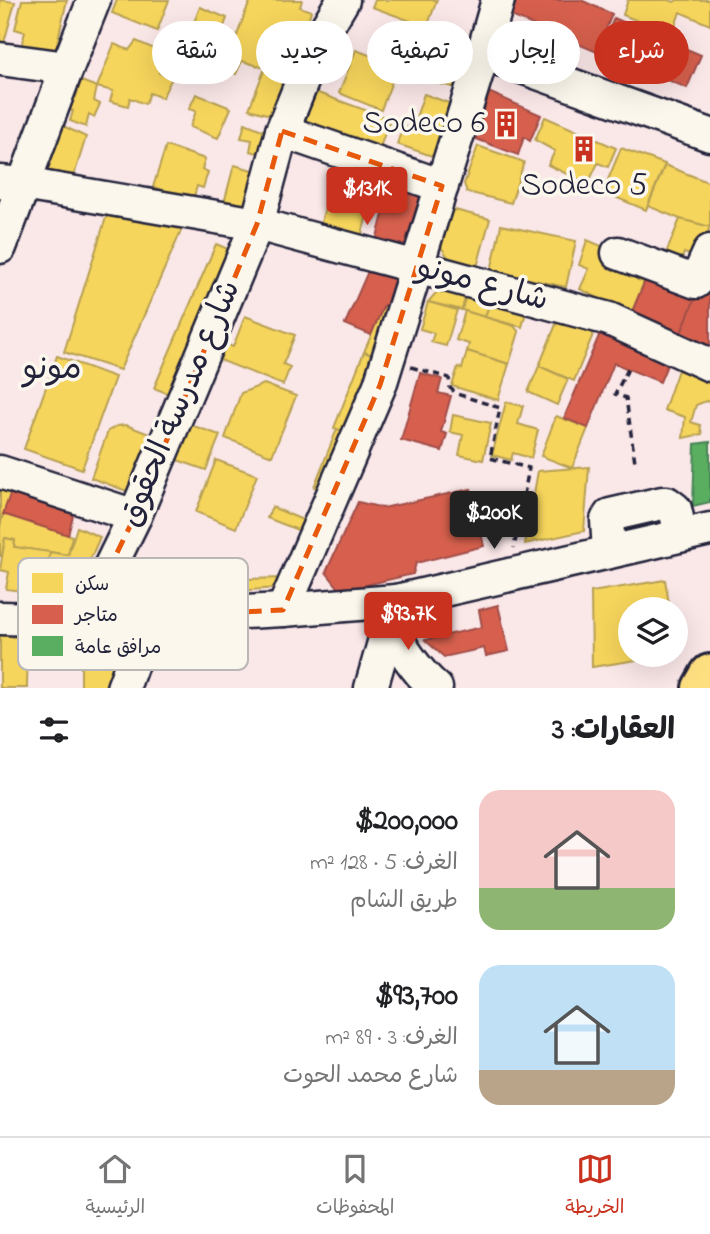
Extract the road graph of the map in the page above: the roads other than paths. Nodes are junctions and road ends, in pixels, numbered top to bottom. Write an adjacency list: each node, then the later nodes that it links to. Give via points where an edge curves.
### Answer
1 (94, 0): 6 (street)
2 (498, 0): 4 (street)
3 (341, 1): 7 (street, شارع مدرسة الحقوق, via 318,42)
4 (483, 53): 8 (street); 10 (street)
5 (0, 59): 6 (street)
6 (67, 68): 9 (street)
7 (282, 131): 10 (street); 11 (street, شارع مدرسة الحقوق)
8 (710, 135)
9 (12, 183): 11 (street, شارع مونو); 12 (street)
10 (442, 186): 15 (street)
11 (257, 224): 15 (street, شارع مونو); 18 (street, شارع مدرسة الحقوق)
12 (0, 247)
13 (710, 251): 14 (street, via 696,282)
14 (618, 253)
15 (416, 267): 16 (street, شارع مونو, via 609,319); 21 (street, via 380,385)
16 (710, 365)
17 (0, 472): 18 (street)
18 (135, 516): 20 (street, شارع مدرسة الحقوق)
19 (695, 532): 23 (street, via 509,574)
20 (114, 558)
21 (283, 610): 22 (street); 23 (street)
22 (248, 612)
23 (392, 612): 29 (street); 30 (street, via 408,659)
24 (0, 618): 25 (street)
25 (18, 618)
26 (130, 670): 28 (street)
27 (710, 674): 31 (main road)
28 (123, 688)
29 (371, 688)
30 (436, 688)
31 (702, 688)

